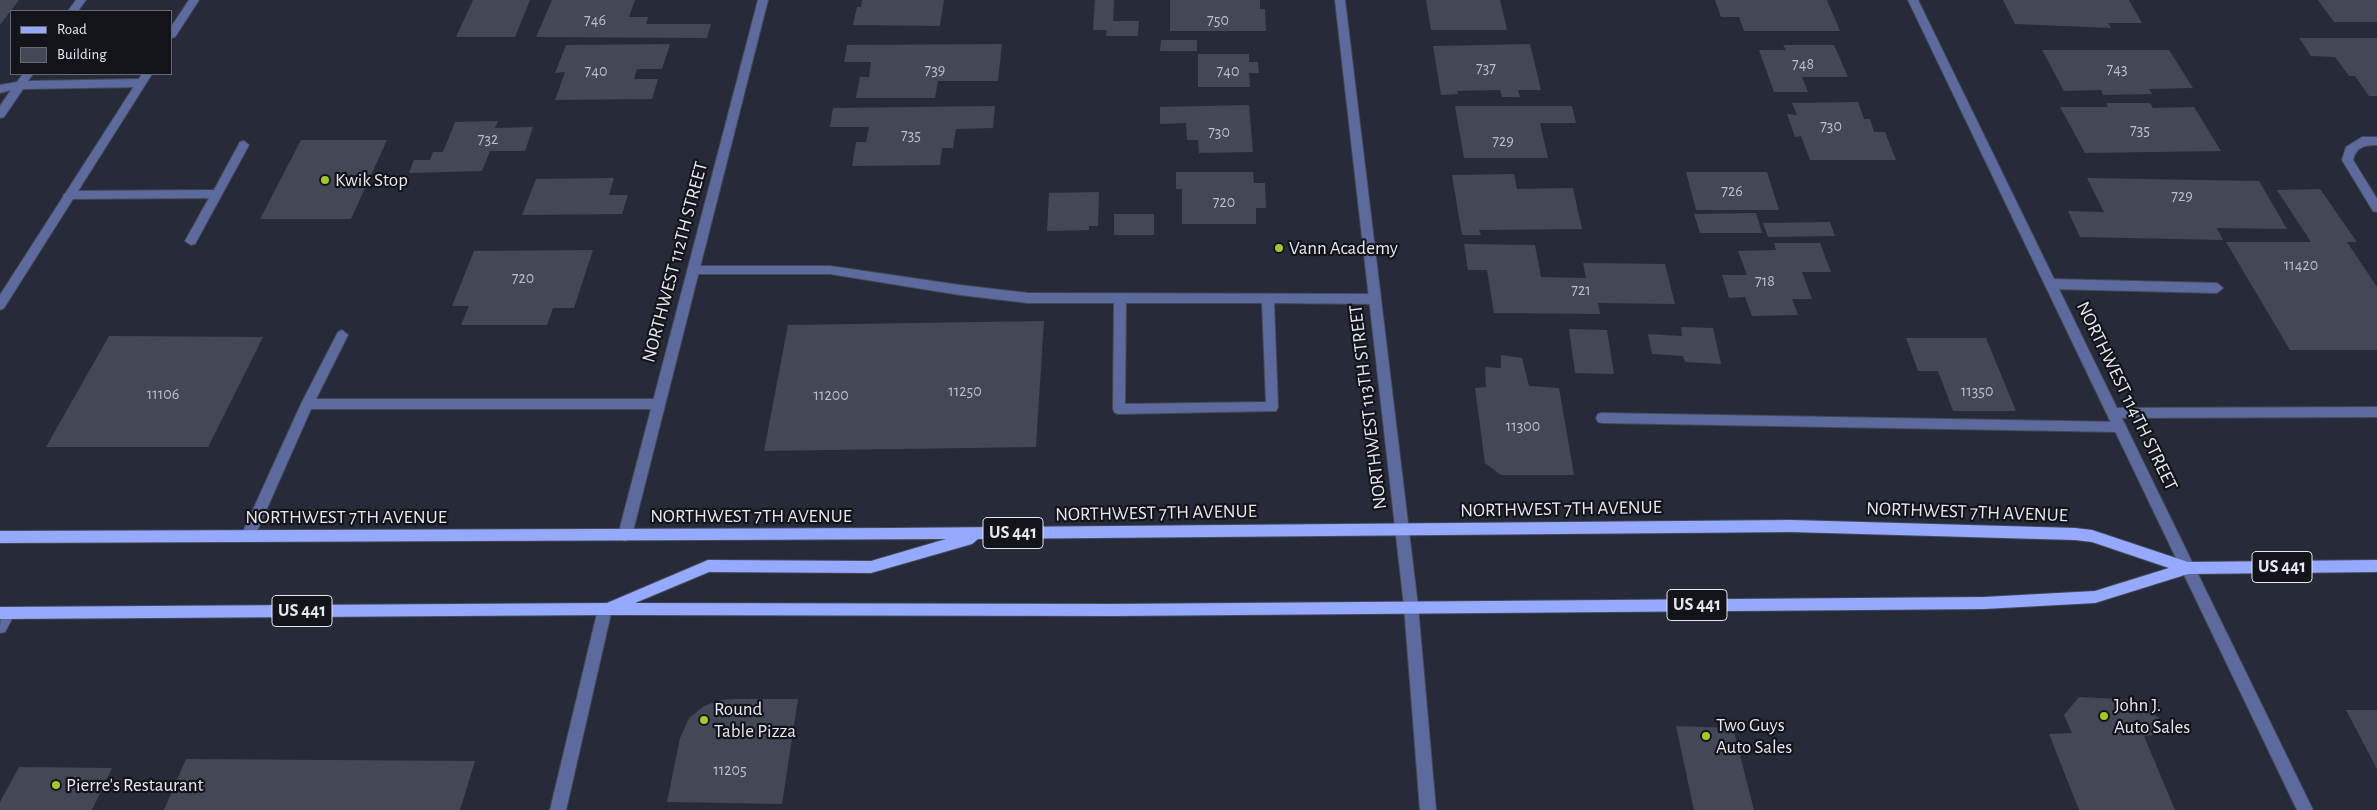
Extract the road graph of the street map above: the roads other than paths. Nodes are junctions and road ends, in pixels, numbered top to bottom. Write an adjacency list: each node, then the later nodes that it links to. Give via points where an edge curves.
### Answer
1 (194, 0): 5 (street)
2 (763, 0): 17 (street, NORTHWEST 112TH STREET)
3 (1340, 0): 22 (street, NORTHWEST 113TH STREET)
4 (1914, 0): 18 (street, NORTHWEST 114TH STREET)
5 (172, 33)
6 (27, 75): 8 (street)
7 (144, 79): 8 (street); 14 (street)
8 (20, 85): 9 (street); 10 (street)
9 (0, 89)
10 (0, 114)
11 (2377, 141): 15 (street, via 2362,141 2350,150 2347,160)
12 (244, 145): 13 (street)
13 (217, 194): 14 (street); 16 (street)
14 (69, 195): 23 (street)
15 (2377, 208)
16 (191, 241)
17 (693, 270): 20 (street, via 830,270 1028,298); 26 (street, NORTHWEST 112TH STREET)
18 (2051, 284): 19 (street); 28 (street, NORTHWEST 114TH STREET)
19 (2217, 288)
20 (1120, 298): 21 (street); 21 (street, via 1119,409 1272,407)
21 (1268, 298): 22 (street)
22 (1375, 298): 31 (street, NORTHWEST 113TH STREET)
23 (0, 305)
24 (342, 335): 25 (street)
25 (307, 404): 26 (street); 34 (street)
26 (659, 404): 33 (street, NORTHWEST 112TH STREET)
27 (2377, 412): 28 (street)
28 (2113, 413): 30 (street, NORTHWEST 114TH STREET)
29 (1602, 418): 30 (street)
30 (2120, 427): 37 (street, NORTHWEST 114TH STREET)
31 (1402, 529): 32 (main road, NORTHWEST 7TH AVENUE / US 441); 37 (main road, NORTHWEST 7TH AVENUE / US 441, via 1791,526 2075,534 2092,536); 38 (street, NORTHWEST 113TH STREET)
32 (986, 533): 33 (main road, NORTHWEST 7TH AVENUE / US 441); 39 (main road, via 871,567 708,566)
33 (625, 535): 34 (main road, NORTHWEST 7TH AVENUE / US 441)
34 (248, 536): 35 (main road, NORTHWEST 7TH AVENUE / US 441)
35 (0, 537)
36 (2377, 566): 37 (main road, NORTHWEST 7TH AVENUE / US 441)
37 (2188, 568): 38 (main road, NORTHWEST 7TH AVENUE / US 441, via 2096,597 1984,603); 44 (street, NORTHWEST 114TH STREET)
38 (1411, 606): 39 (main road, NORTHWEST 7TH AVENUE / US 441, via 1115,610); 43 (street, NORTHWEST 113TH STREET)
39 (605, 609): 40 (main road, NORTHWEST 7TH AVENUE / US 441); 42 (street)
40 (4, 613): 41 (street)
41 (0, 627)
42 (558, 810)
43 (1428, 810)
44 (2305, 810)

